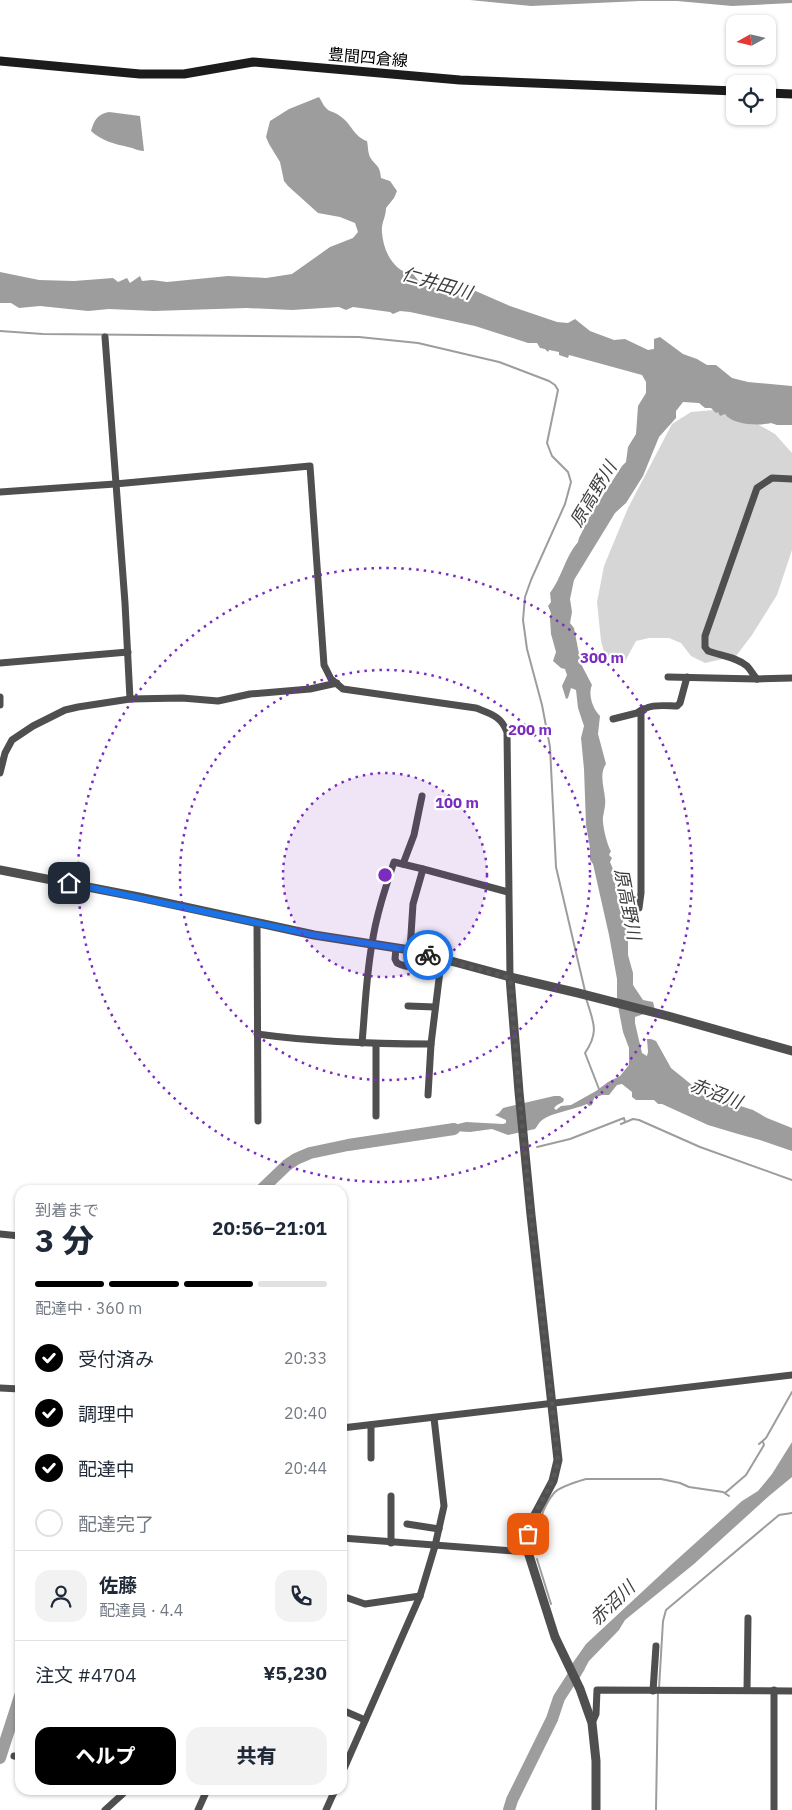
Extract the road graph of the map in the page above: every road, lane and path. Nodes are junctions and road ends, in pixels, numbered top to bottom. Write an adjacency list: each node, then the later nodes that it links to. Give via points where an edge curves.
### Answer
1 (0, 61): 2 (main road, 豊間四倉線, via 140,74 184,74 253,62 460,80)
2 (726, 91)
3 (776, 93): 4 (main road)
4 (792, 94)
5 (105, 337): 7 (street)
6 (792, 479): 14 (street, via 772,478 756,488 705,636 708,651 740,661)
7 (115, 484): 8 (street); 9 (street); 15 (street, via 310,466 324,665)
8 (0, 492)
9 (128, 652): 10 (street); 17 (street)
10 (0, 663)
11 (668, 677): 12 (street)
12 (687, 677): 14 (street); 19 (street, via 677,706)
13 (792, 678): 14 (street)
14 (757, 679)
15 (337, 683): 17 (street, via 218,701); 26 (street, via 343,689 476,708 504,723 507,732)
16 (0, 696): 18 (street)
17 (130, 699): 21 (street, via 65,710 33,726 8,745)
18 (0, 705)
19 (643, 709): 20 (street); 27 (street)
20 (614, 718)
21 (0, 774)
22 (422, 796): 23 (street, via 414,835)
23 (403, 864): 24 (street); 29 (street, via 394,862)
24 (423, 868): 26 (street); 31 (street, via 413,904)
25 (0, 870): 28 (street)
26 (508, 892): 34 (street)
27 (639, 908)
28 (257, 923): 29 (street); 37 (street)
29 (372, 944): 30 (street); 38 (street)
30 (396, 948): 31 (street); 32 (street, via 399,965 415,967)
31 (410, 950): 32 (street)
32 (428, 955): 33 (street)
33 (443, 959): 34 (street); 36 (street)
34 (510, 978): 41 (street, via 668,1016); 50 (street, via 523,1138)
35 (408, 1006): 36 (street)
36 (435, 1007): 40 (street)
37 (257, 1034): 38 (street); 44 (street)
38 (362, 1043): 39 (street)
39 (376, 1044): 40 (street); 43 (street)
40 (431, 1044): 42 (street)
41 (792, 1051)
42 (428, 1096)
43 (376, 1116)
44 (258, 1121)
45 (0, 1234): 46 (street)
46 (15, 1236)
47 (792, 1375): 50 (street)
48 (0, 1388): 49 (street)
49 (15, 1389)
50 (552, 1402): 51 (street); 61 (street, via 558,1446 557,1469 529,1526)
51 (434, 1418): 52 (street); 57 (street, via 444,1506)
52 (371, 1425): 53 (street); 54 (street)
53 (347, 1427)
54 (371, 1458)
55 (391, 1496): 59 (street)
56 (408, 1524): 57 (street)
57 (439, 1530): 60 (street)
58 (347, 1539): 59 (street)
59 (391, 1543): 60 (street)
60 (435, 1546): 61 (street); 62 (street)
61 (528, 1552): 72 (street, via 555,1637)
62 (420, 1596): 63 (street, via 365,1604); 71 (street)
63 (347, 1598)
64 (748, 1618): 66 (street)
65 (656, 1646): 68 (street)
66 (747, 1690): 67 (street); 68 (street)
67 (774, 1690): 69 (street); 81 (street)
68 (656, 1691): 72 (street, via 597,1690 596,1714)
69 (792, 1691)
70 (347, 1712): 71 (street)
71 (365, 1720): 73 (street)
72 (592, 1723): 80 (street)
73 (347, 1761)
74 (122, 1795): 77 (street)
75 (205, 1795): 78 (street)
76 (333, 1795): 79 (street)
77 (105, 1810)
78 (198, 1810)
79 (326, 1810)
80 (596, 1810)
81 (774, 1810)

